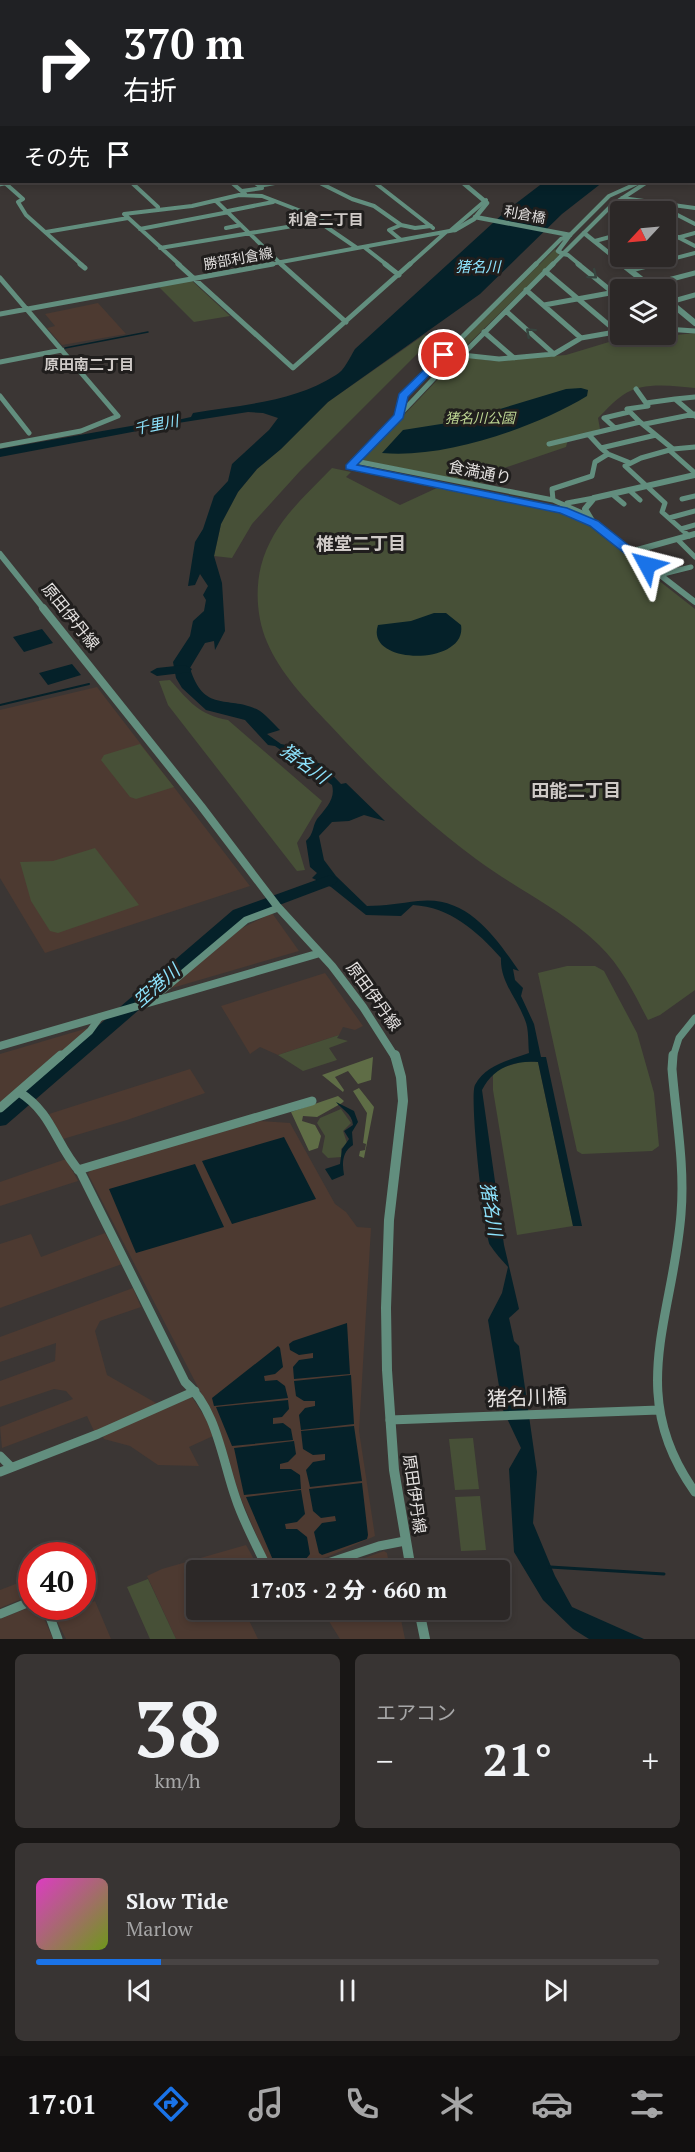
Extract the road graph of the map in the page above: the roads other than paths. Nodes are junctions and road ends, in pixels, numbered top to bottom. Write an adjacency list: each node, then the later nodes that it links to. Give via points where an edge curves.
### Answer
1 (136, 183): 19 (street)
2 (232, 183): 12 (street)
3 (255, 183): 11 (street)
4 (275, 183): 11 (street)
5 (321, 183): 29 (street, via 374,206)
6 (375, 183): 30 (street)
7 (463, 183): 14 (street)
8 (636, 183): 39 (street, via 605,198)
9 (645, 183): 13 (street)
10 (2, 184): 34 (street, via 22,199 18,202 26,215)
11 (259, 186): 12 (street, via 262,188)
12 (244, 193): 15 (street); 16 (street)
13 (622, 198): 17 (street); 21 (street)
14 (486, 200): 24 (street); 33 (street)
15 (216, 201): 19 (street); 22 (street)
16 (276, 201): 22 (street); 26 (street)
17 (640, 201)
18 (676, 206): 20 (street)
19 (158, 207): 25 (street, via 124,214)
20 (695, 208)
21 (608, 209): 36 (street)
22 (229, 212): 28 (street); 32 (street)
23 (676, 214): 27 (street)
24 (478, 217): 33 (street, 勝部利倉線); 39 (street, 利倉橋)
25 (128, 218): 32 (street); 34 (street)
26 (323, 221): 38 (street); 47 (street)
27 (695, 224)
28 (242, 225): 31 (street); 38 (street)
29 (401, 225): 30 (street); 42 (street, via 389,230)
30 (431, 226): 35 (street)
31 (226, 228)
32 (140, 229): 46 (street)
33 (450, 231): 35 (street, 勝部利倉線); 57 (street)
34 (46, 232): 53 (street)
35 (439, 233): 42 (street, 勝部利倉線)
36 (584, 233): 43 (street); 49 (street)
37 (695, 233): 41 (street)
38 (250, 234): 46 (street); 51 (street)
39 (569, 236): 49 (street, via 558,251); 93 (street, via 561,239 403,396)
40 (610, 237): 43 (street)
41 (678, 238): 44 (street)
42 (400, 240): 45 (street, 勝部利倉線)
43 (595, 241): 50 (street)
44 (695, 246)
45 (364, 247): 47 (street, 勝部利倉線); 57 (street)
46 (160, 248): 59 (street)
47 (357, 248): 51 (street, 勝部利倉線)
48 (695, 253): 54 (street)
49 (563, 254): 55 (street); 63 (street, one-way to 63)
50 (610, 254)
51 (279, 262): 59 (street, 勝部利倉線); 74 (street)
52 (627, 267): 54 (street)
53 (85, 268)
54 (631, 270): 60 (street)
55 (545, 271): 62 (street); 66 (street)
56 (695, 273): 61 (street)
57 (399, 275): 74 (street)
58 (0, 278): 70 (street)
59 (193, 278): 70 (street, 勝部利倉線); 74 (street, via 293,368)
60 (642, 279)
61 (676, 280)
62 (526, 290): 68 (street); 71 (street)
63 (610, 290)
64 (610, 294): 66 (street)
65 (695, 295): 67 (street)
66 (579, 299): 68 (street); 75 (street)
67 (676, 299)
68 (544, 305): 80 (street)
69 (676, 307): 73 (street)
70 (27, 309): 72 (street, 勝部利倉線); 81 (street)
71 (506, 311): 78 (street); 82 (street, one-way to 71)
72 (0, 314)
73 (693, 320)
74 (346, 322)
75 (610, 324)
76 (676, 330): 77 (street)
77 (695, 331)
78 (484, 332): 83 (street); 84 (street)
79 (610, 333): 80 (street)
80 (581, 338): 82 (street)
81 (62, 350): 85 (street); 100 (street, via 118,416 81,431)
82 (554, 354): 84 (street)
83 (462, 355): 84 (street); 93 (street, via 439,373)
84 (514, 358)
85 (0, 362)
86 (636, 389): 90 (street)
87 (0, 396): 96 (street)
88 (695, 397): 89 (street)
89 (675, 399): 90 (street); 92 (street)
90 (646, 403): 91 (street, via 648,406 627,409)
91 (629, 412): 94 (street); 95 (street, via 604,418)
92 (694, 415): 94 (street)
93 (399, 416): 105 (street)
94 (642, 423): 95 (street); 98 (street)
95 (615, 428): 97 (street)
96 (29, 433)
97 (589, 435): 99 (street); 102 (street)
98 (656, 435): 102 (street); 103 (street)
99 (549, 444)
100 (0, 446)
101 (695, 447): 103 (street)
102 (601, 448): 104 (street)
103 (671, 450): 106 (street); 107 (street)
104 (608, 454): 106 (street); 114 (street, via 595,462 592,476 552,489)
105 (355, 461): 114 (street, 食満通り); 117 (street, 食満通り, via 350,467)
106 (628, 462): 108 (street, via 626,469)
107 (695, 474): 108 (street)
108 (647, 486): 109 (street); 121 (street, via 664,503 661,511)
109 (629, 490): 110 (street); 115 (street)
110 (612, 494): 112 (street); 118 (street)
111 (695, 496): 113 (street)
112 (594, 498): 116 (street); 120 (street, via 585,509)
113 (682, 499)
114 (553, 500): 116 (street, 食満通り)
115 (640, 500)
116 (562, 503): 117 (street); 120 (street, 食満通り)
117 (534, 504): 122 (street, 食満通り, via 563,510)
118 (624, 504)
119 (695, 511): 121 (street)
120 (587, 515): 122 (street, 食満通り)
121 (669, 518): 124 (street)
122 (594, 524): 127 (street, 食満通り)
123 (695, 525): 124 (street)
124 (681, 529): 125 (street)
125 (692, 535): 126 (street)
126 (677, 539): 127 (street); 129 (street)
127 (630, 552): 131 (street, 食満通り)
128 (0, 554): 133 (street, 原田伊丹線)
129 (695, 557)
130 (691, 567): 131 (street)
131 (659, 574): 132 (street, 食満通り)
132 (695, 602)
133 (278, 907): 134 (street, 原田伊丹線); 135 (street, via 231,931)
134 (320, 953): 135 (street); 145 (street, 原田伊丹線, via 389,1045 401,1077 403,1101 393,1171 386,1308)
135 (148, 1003): 136 (street)
136 (104, 1016): 138 (street); 139 (street)
137 (695, 1018): 144 (street, via 680,1036 672,1062 684,1187 661,1330)
138 (0, 1046)
139 (20, 1092): 141 (street); 142 (street, via 34,1100)
140 (312, 1101): 142 (street)
141 (0, 1108)
142 (78, 1170): 143 (street, via 185,1382)
143 (195, 1391): 147 (street); 151 (street, via 212,1424 236,1500)
144 (658, 1410): 145 (street, 猪名川橋); 149 (street, via 668,1449)
145 (390, 1420): 150 (street, 原田伊丹線)
146 (0, 1456): 147 (street)
147 (11, 1467): 148 (street)
148 (0, 1472)
149 (695, 1492)
150 (405, 1541): 152 (street); 153 (street, 原田伊丹線)
151 (263, 1560)
152 (337, 1560)
153 (409, 1560)
154 (18, 1607): 155 (street)
155 (0, 1614)
156 (51, 1620): 158 (street)
157 (421, 1620): 159 (street)
158 (58, 1639)
159 (425, 1639)

